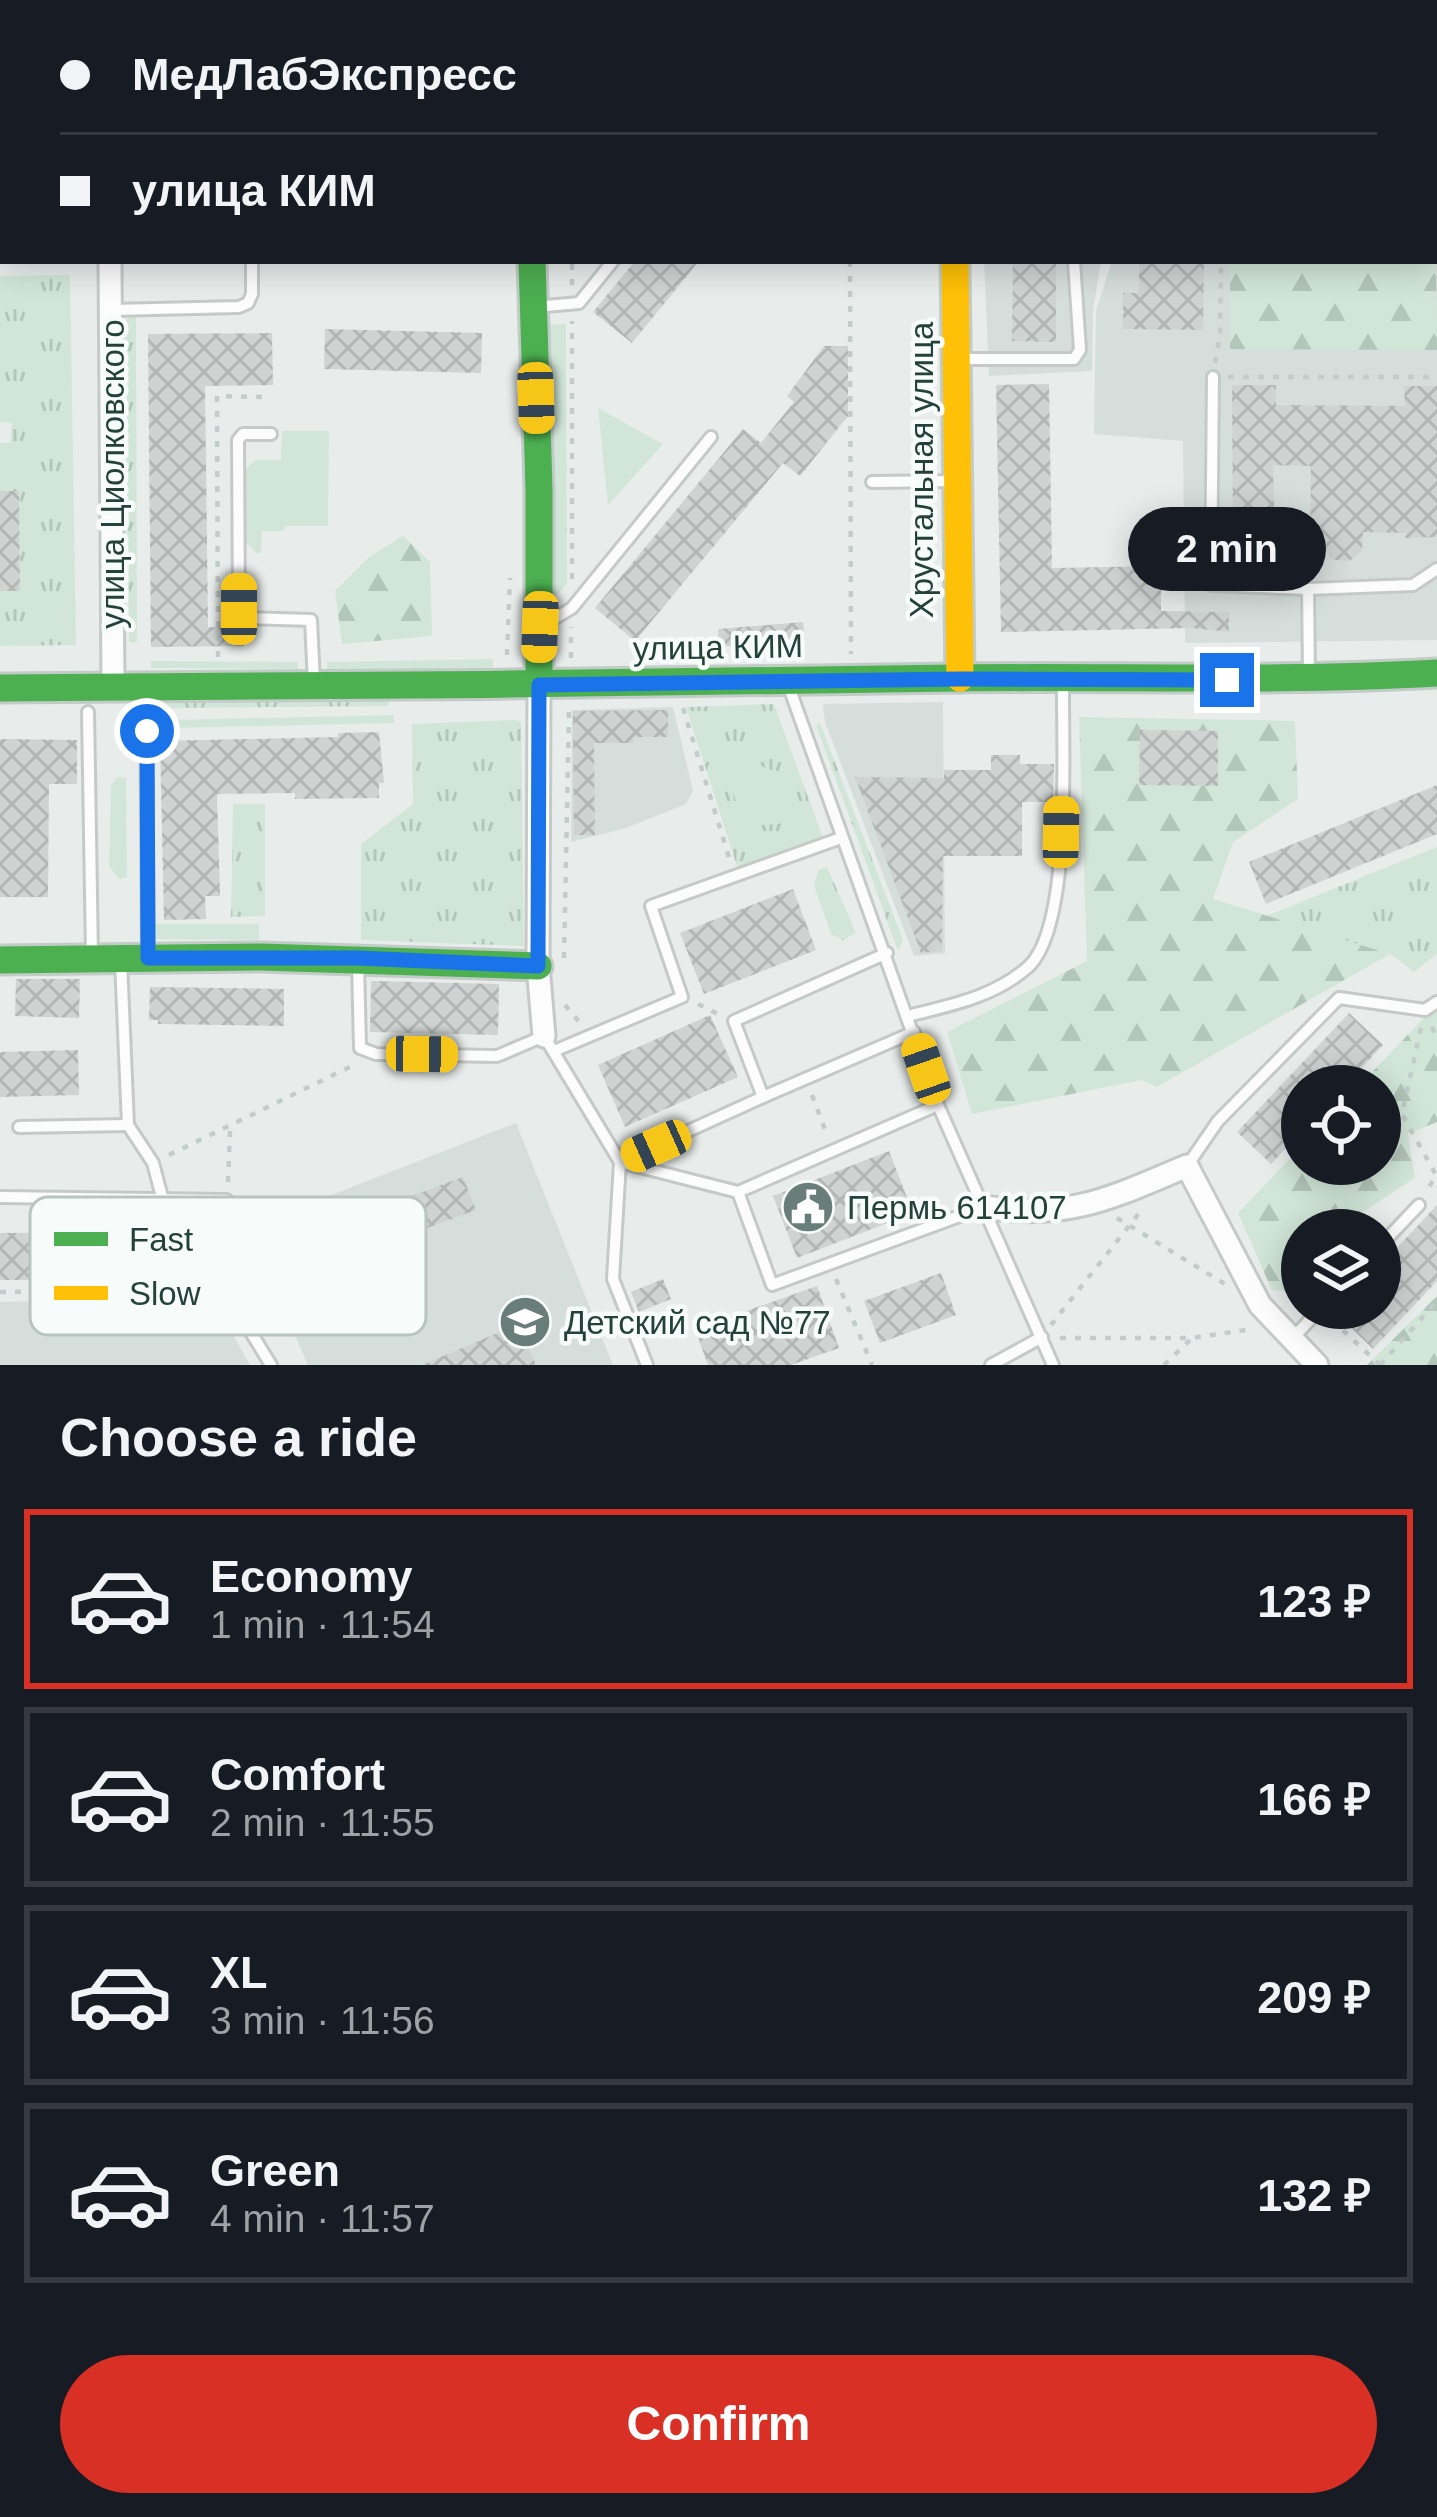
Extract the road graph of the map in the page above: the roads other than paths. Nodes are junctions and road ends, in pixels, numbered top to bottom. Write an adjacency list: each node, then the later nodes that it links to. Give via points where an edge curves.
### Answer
1 (110, 264): 8 (street, улица Циолковского)
2 (252, 264): 8 (lane, via 252,294 239,307)
3 (532, 264): 7 (street)
4 (611, 264): 7 (lane, via 579,303)
5 (956, 264): 9 (street, Хрустальная улица)
6 (1074, 264): 9 (lane, via 1074,359)
7 (532, 308): 17 (street)
8 (111, 310): 24 (street, улица Циолковского)
9 (957, 359): 13 (street, Хрустальная улица)
10 (1213, 377): 16 (lane, via 1211,585)
11 (271, 434): 25 (lane, via 238,440 239,609 249,618 311,620)
12 (711, 437): 17 (lane, via 572,608)
13 (958, 481): 14 (lane); 19 (street, Хрустальная улица)
14 (872, 482)
15 (1437, 568): 16 (lane, via 1413,585)
16 (1308, 589): 21 (lane)
17 (540, 627): 23 (street)
18 (1437, 673): 21 (street, улица КИМ)
19 (960, 679): 20 (street, улица КИМ); 22 (street, улица КИМ)
20 (1064, 679): 21 (street, улица КИМ); 38 (lane, via 1060,874 1033,963 996,992)
21 (1310, 680)
22 (788, 681): 23 (street, улица КИМ); 29 (lane)
23 (539, 685): 25 (street, улица КИМ); 35 (street)
24 (112, 687): 25 (street, улица КИМ); 26 (street, улица КИМ)
25 (314, 687)
26 (0, 688)
27 (146, 705): 31 (lane)
28 (88, 712): 32 (lane)
29 (841, 838): 30 (lane); 40 (lane, via 651,906 682,997)
30 (886, 953): 38 (lane); 41 (lane, via 734,1021)
31 (135, 957): 32 (street); 33 (street); 43 (lane)
32 (92, 958): 34 (street)
33 (358, 958): 35 (street); 40 (lane, via 360,1048 497,1056)
34 (0, 959)
35 (551, 962): 40 (street)
36 (1437, 1002): 37 (lane)
37 (1431, 1013): 46 (lane, via 1339,998 1218,1121)
38 (908, 1016): 39 (lane)
39 (914, 1032): 41 (lane); 42 (lane)
40 (549, 1044): 45 (lane)
41 (763, 1096): 45 (lane)
42 (938, 1105): 47 (lane); 51 (lane)
43 (128, 1125): 44 (lane); 49 (lane, via 153,1163)
44 (20, 1127)
45 (620, 1162): 47 (lane); 58 (lane, via 613,1279)
46 (1187, 1166): 51 (street, via 1099,1203 1030,1214); 54 (street, via 1260,1305)
47 (738, 1192): 51 (lane, via 772,1286)
48 (0, 1196): 49 (lane)
49 (162, 1197)
50 (1419, 1204): 52 (lane)
51 (984, 1207): 56 (lane)
52 (1401, 1223)
53 (1290, 1329): 54 (lane)
54 (1286, 1332): 61 (street)
55 (253, 1335): 57 (lane)
56 (1042, 1337): 59 (lane); 60 (lane)
57 (271, 1365)
58 (647, 1365)
59 (991, 1365)
60 (1053, 1365)
61 (1318, 1365)

